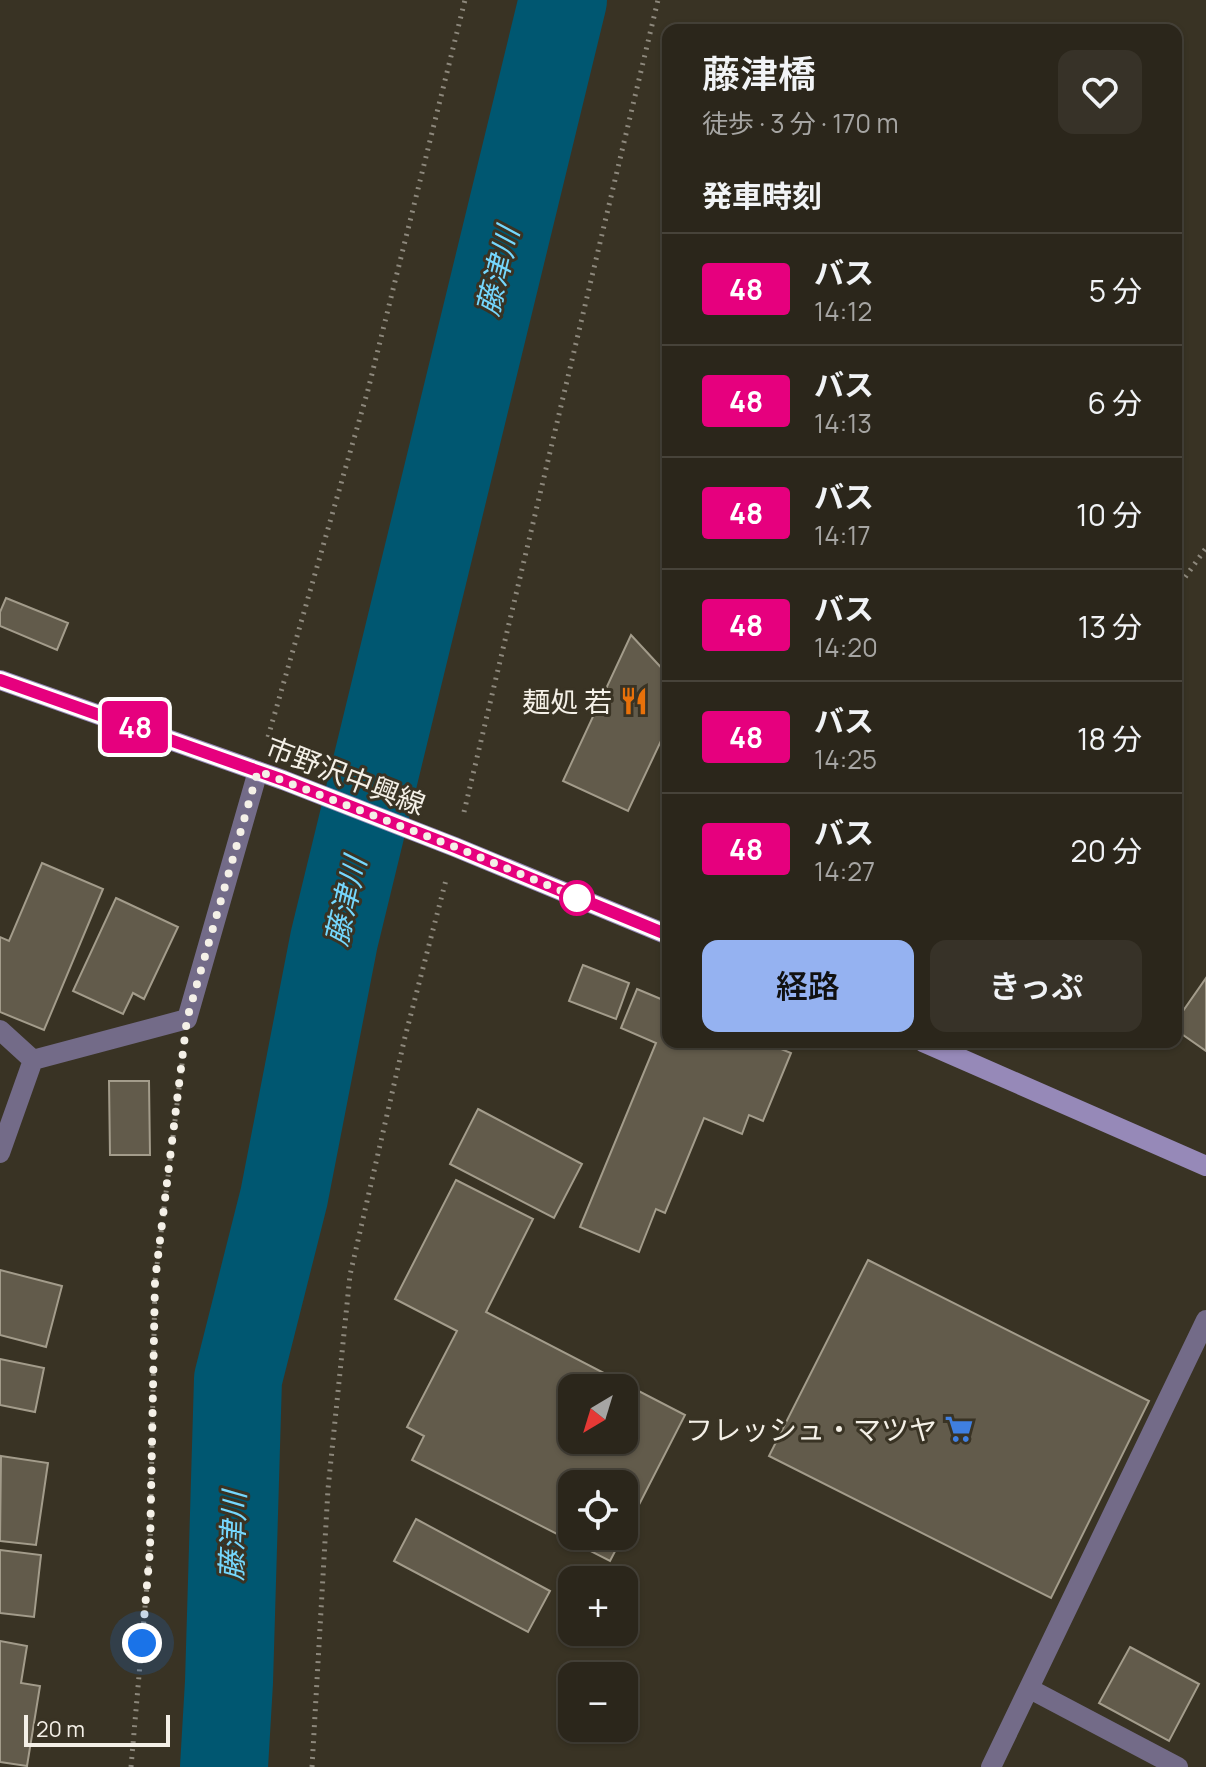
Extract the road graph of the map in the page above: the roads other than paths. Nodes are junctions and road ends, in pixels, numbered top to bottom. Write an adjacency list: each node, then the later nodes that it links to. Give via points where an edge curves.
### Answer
1 (0, 680): 2 (main road, 市野沢中興線)
2 (258, 771): 3 (main road, 市野沢中興線); 6 (street, via 187,1019)
3 (662, 933)
4 (0, 1030): 6 (street)
5 (937, 1048): 8 (main road)
6 (33, 1060): 7 (street)
7 (0, 1153)
8 (1206, 1166)
9 (1206, 1320): 10 (street)
10 (1030, 1689): 11 (street); 12 (street)
11 (991, 1767)
12 (1178, 1767)

